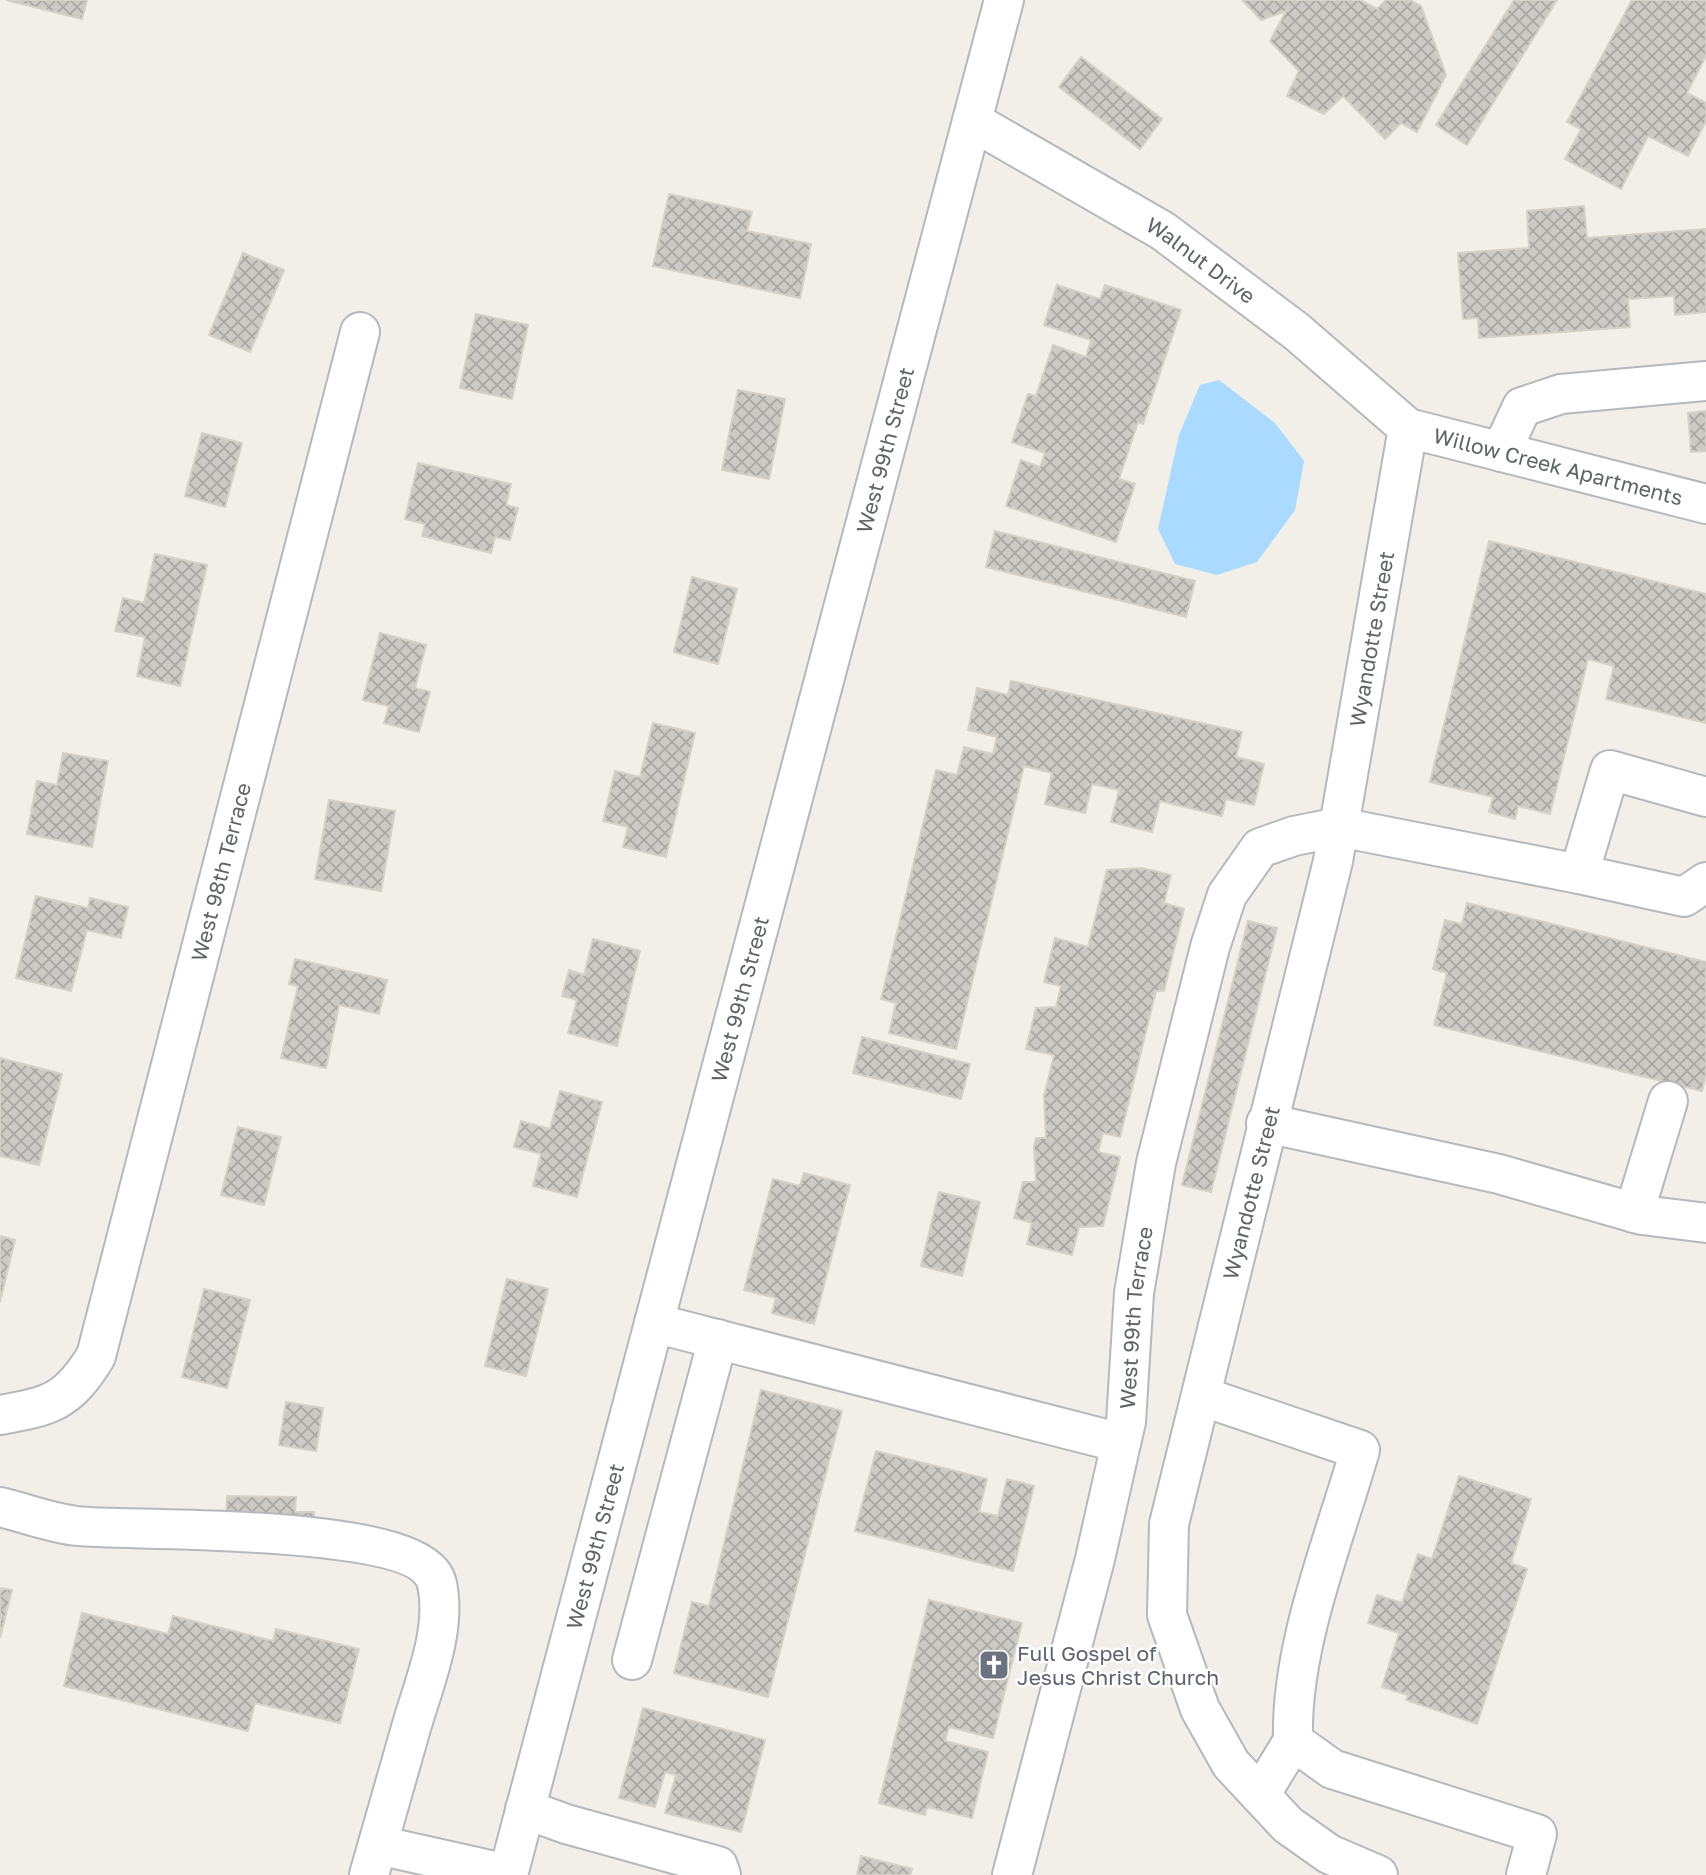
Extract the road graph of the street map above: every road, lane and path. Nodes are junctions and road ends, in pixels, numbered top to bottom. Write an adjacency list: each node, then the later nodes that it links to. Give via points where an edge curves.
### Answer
1 (1004, 0): 2 (street, West 99th Street)
2 (972, 121): 5 (street, Walnut Drive, via 1163,231 1296,331); 16 (street, West 99th Street)
3 (360, 332): 19 (street, West 98th Terrace, via 96,1356 81,1381 48,1407)
4 (1706, 381): 6 (street, via 1561,394 1522,407)
5 (1408, 428): 6 (street, Willow Creek Apartments); 9 (street, Wyandotte Street)
6 (1502, 452): 7 (street, Willow Creek Apartments)
7 (1706, 504)
8 (1706, 797): 10 (street, via 1610,769)
9 (1339, 827): 10 (street); 13 (street, Wyandotte Street); 20 (street, West 99th Terrace, via 1260,848 1227,895 1156,1163 1134,1293)
10 (1579, 874): 11 (street, via 1684,897)
11 (1706, 882)
12 (1668, 1101): 14 (street)
13 (1266, 1123): 14 (street, via 1499,1174); 18 (street, Wyandotte Street)
14 (1634, 1213): 15 (street)
15 (1706, 1223)
16 (654, 1323): 17 (street); 25 (street, West 99th Street)
17 (718, 1339): 20 (street); 22 (street)
18 (1200, 1396): 23 (street, via 1360,1450 1299,1658); 24 (street, Wyandotte Street, via 1169,1524 1167,1615 1200,1709 1231,1764)
19 (0, 1415)
20 (1121, 1443): 29 (street, West 99th Terrace)
21 (0, 1507): 26 (street, via 75,1526 330,1537 392,1550 421,1562 437,1580 441,1611)
22 (632, 1660)
23 (1293, 1741): 24 (street); 31 (street, via 1332,1769 1537,1834)
24 (1261, 1795): 30 (street, Wyandotte Street, via 1288,1825 1329,1854)
25 (525, 1809): 27 (street, West 99th Street); 28 (street, via 718,1866)
26 (373, 1860): 27 (street)
27 (508, 1875)
28 (722, 1875)
29 (1012, 1875)
30 (1378, 1875)
31 (1526, 1875)

